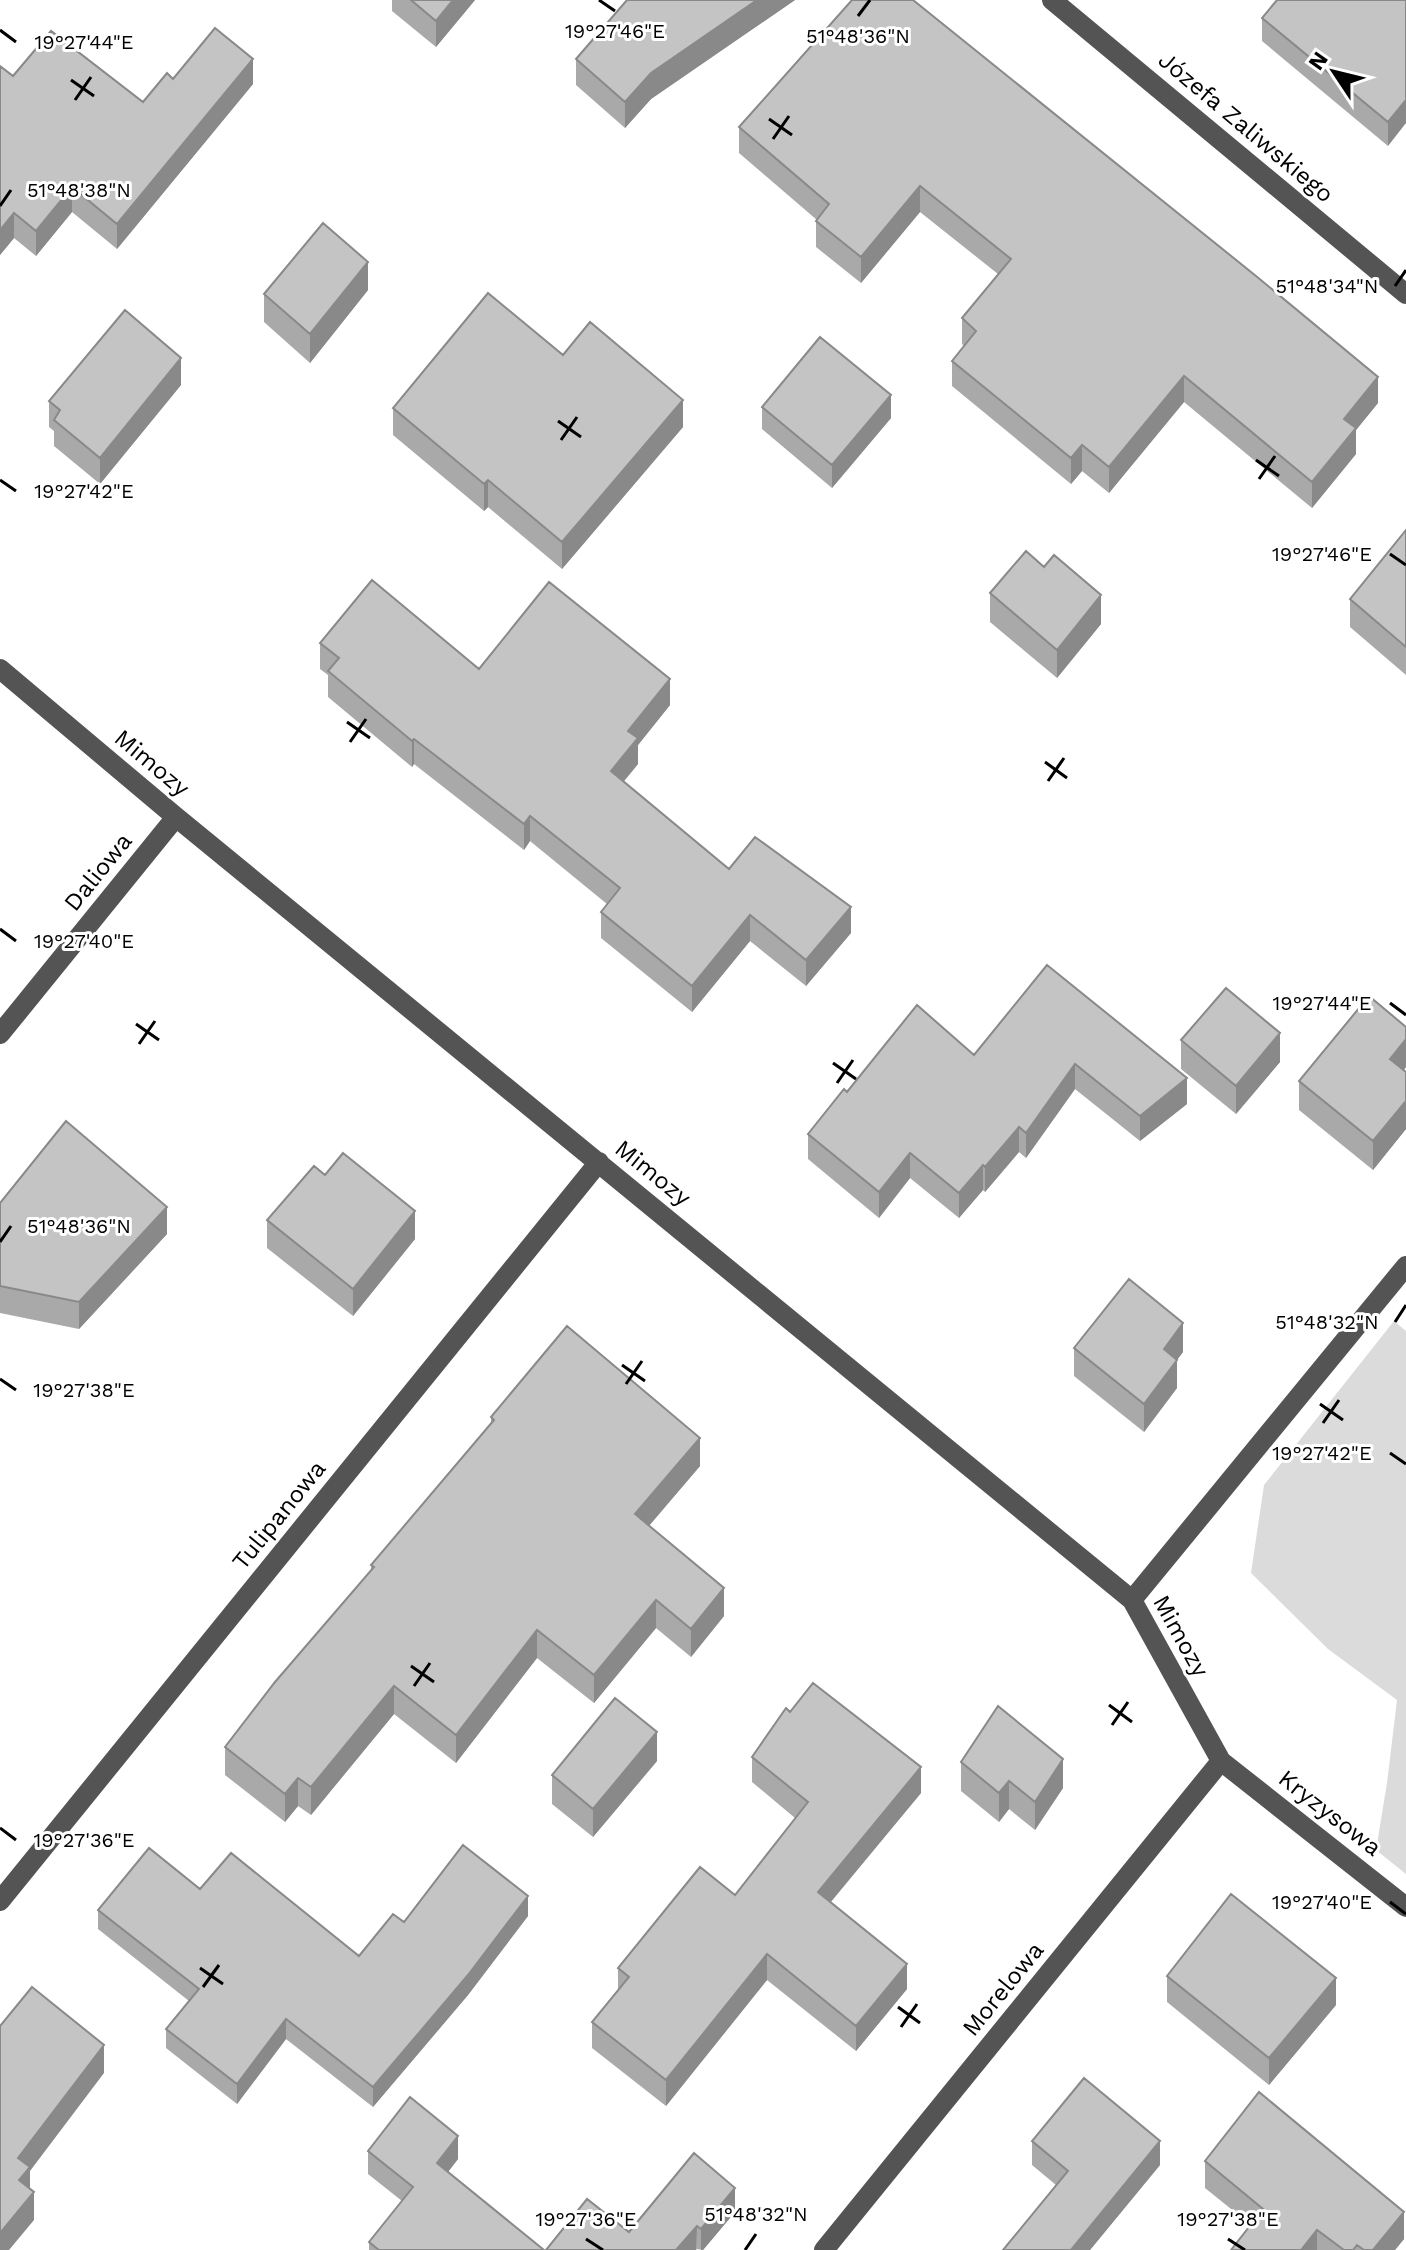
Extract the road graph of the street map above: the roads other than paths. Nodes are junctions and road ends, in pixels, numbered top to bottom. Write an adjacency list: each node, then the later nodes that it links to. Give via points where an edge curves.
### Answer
1 (1052, 0): 2 (street, Józefa Zaliwskiego)
2 (1406, 294)
3 (0, 669): 4 (street, Mimozy)
4 (176, 817): 5 (street, Daliowa); 6 (street, Mimozy)
5 (0, 1034)
6 (599, 1162): 8 (street, Mimozy); 10 (street, Tulipanowa)
7 (1406, 1266): 8 (street)
8 (1132, 1600): 9 (street, Mimozy)
9 (1221, 1761): 11 (street, Kryzysowa); 12 (street, Morelowa)
10 (0, 1901)
11 (1406, 1907)
12 (824, 2250)

